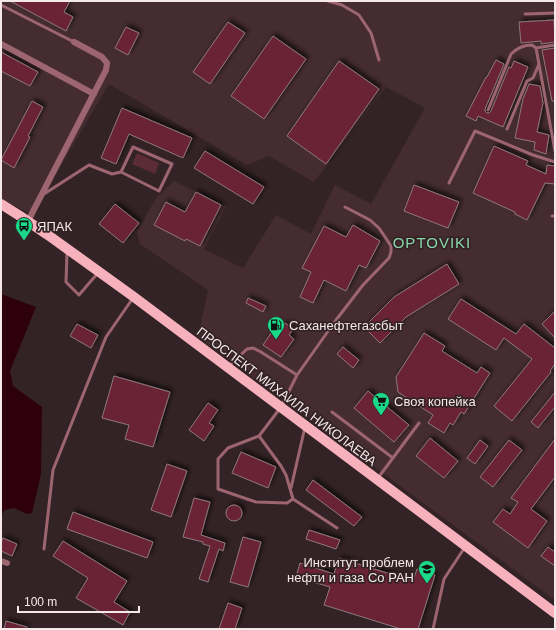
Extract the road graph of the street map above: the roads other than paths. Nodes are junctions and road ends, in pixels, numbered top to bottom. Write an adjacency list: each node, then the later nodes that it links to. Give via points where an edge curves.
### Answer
1 (328, 1): 9 (lane, via 342,5 359,15 371,33)
2 (1, 5): 5 (lane)
3 (555, 13): 4 (lane)
4 (525, 14)
5 (74, 42): 11 (street, via 102,57 107,63)
6 (1, 44): 11 (street)
7 (555, 45): 8 (lane)
8 (536, 48): 10 (lane); 12 (lane, via 524,46 511,54)
9 (379, 60)
10 (539, 64): 13 (lane, via 533,78 527,82); 14 (lane)
11 (94, 94): 18 (street)
12 (488, 110)
13 (507, 129)
14 (555, 151)
15 (555, 162): 17 (lane, via 475,131)
16 (121, 172): 16 (lane, via 133,147 172,164 159,191); 18 (lane, via 112,174 89,166)
17 (449, 183)
18 (42, 194): 21 (street)
19 (1, 204): 21 (main road, ПРОСПЕКТ МИХАИЛА НИКОЛАЕВА)
20 (345, 207): 26 (lane, via 370,220 379,228 391,246 391,252 389,258 363,285 336,320)
21 (28, 221): 22 (main road, ПРОСПЕКТ МИХАИЛА НИКОЛАЕВА)
22 (67, 248): 23 (main road, ПРОСПЕКТ МИХАИЛА НИКОЛАЕВА); 23 (lane, via 66,282 79,295)
23 (99, 271): 24 (main road, ПРОСПЕКТ МИХАИЛА НИКОЛАЕВА)
24 (134, 297): 25 (main road, ПРОСПЕКТ МИХАИЛА НИКОЛАЕВА); 38 (lane, via 106,337 54,470)
25 (227, 367): 26 (lane, via 247,349 253,348); 27 (main road, ПРОСПЕКТ МИХАИЛА НИКОЛАЕВА)
26 (297, 375): 27 (lane)
27 (281, 407): 30 (main road, ПРОСПЕКТ МИХАИЛА НИКОЛАЕВА); 31 (lane)
28 (332, 412): 32 (lane)
29 (419, 423): 32 (lane)
30 (305, 425): 33 (main road, ПРОСПЕКТ МИХАИЛА НИКОЛАЕВА); 34 (lane)
31 (259, 436): 34 (lane, via 281,466); 35 (lane, via 228,448 218,459 218,489 256,502 287,503)
32 (393, 458): 33 (lane)
33 (377, 479): 37 (main road, ПРОСПЕКТ МИХАИЛА НИКОЛАЕВА)
34 (290, 489): 35 (lane)
35 (293, 499): 36 (lane)
36 (337, 528)
37 (466, 546): 39 (main road, ПРОСПЕКТ МИХАИЛА НИКОЛАЕВА); 40 (lane, via 444,579)
38 (44, 549)
39 (555, 613)
40 (433, 629)

